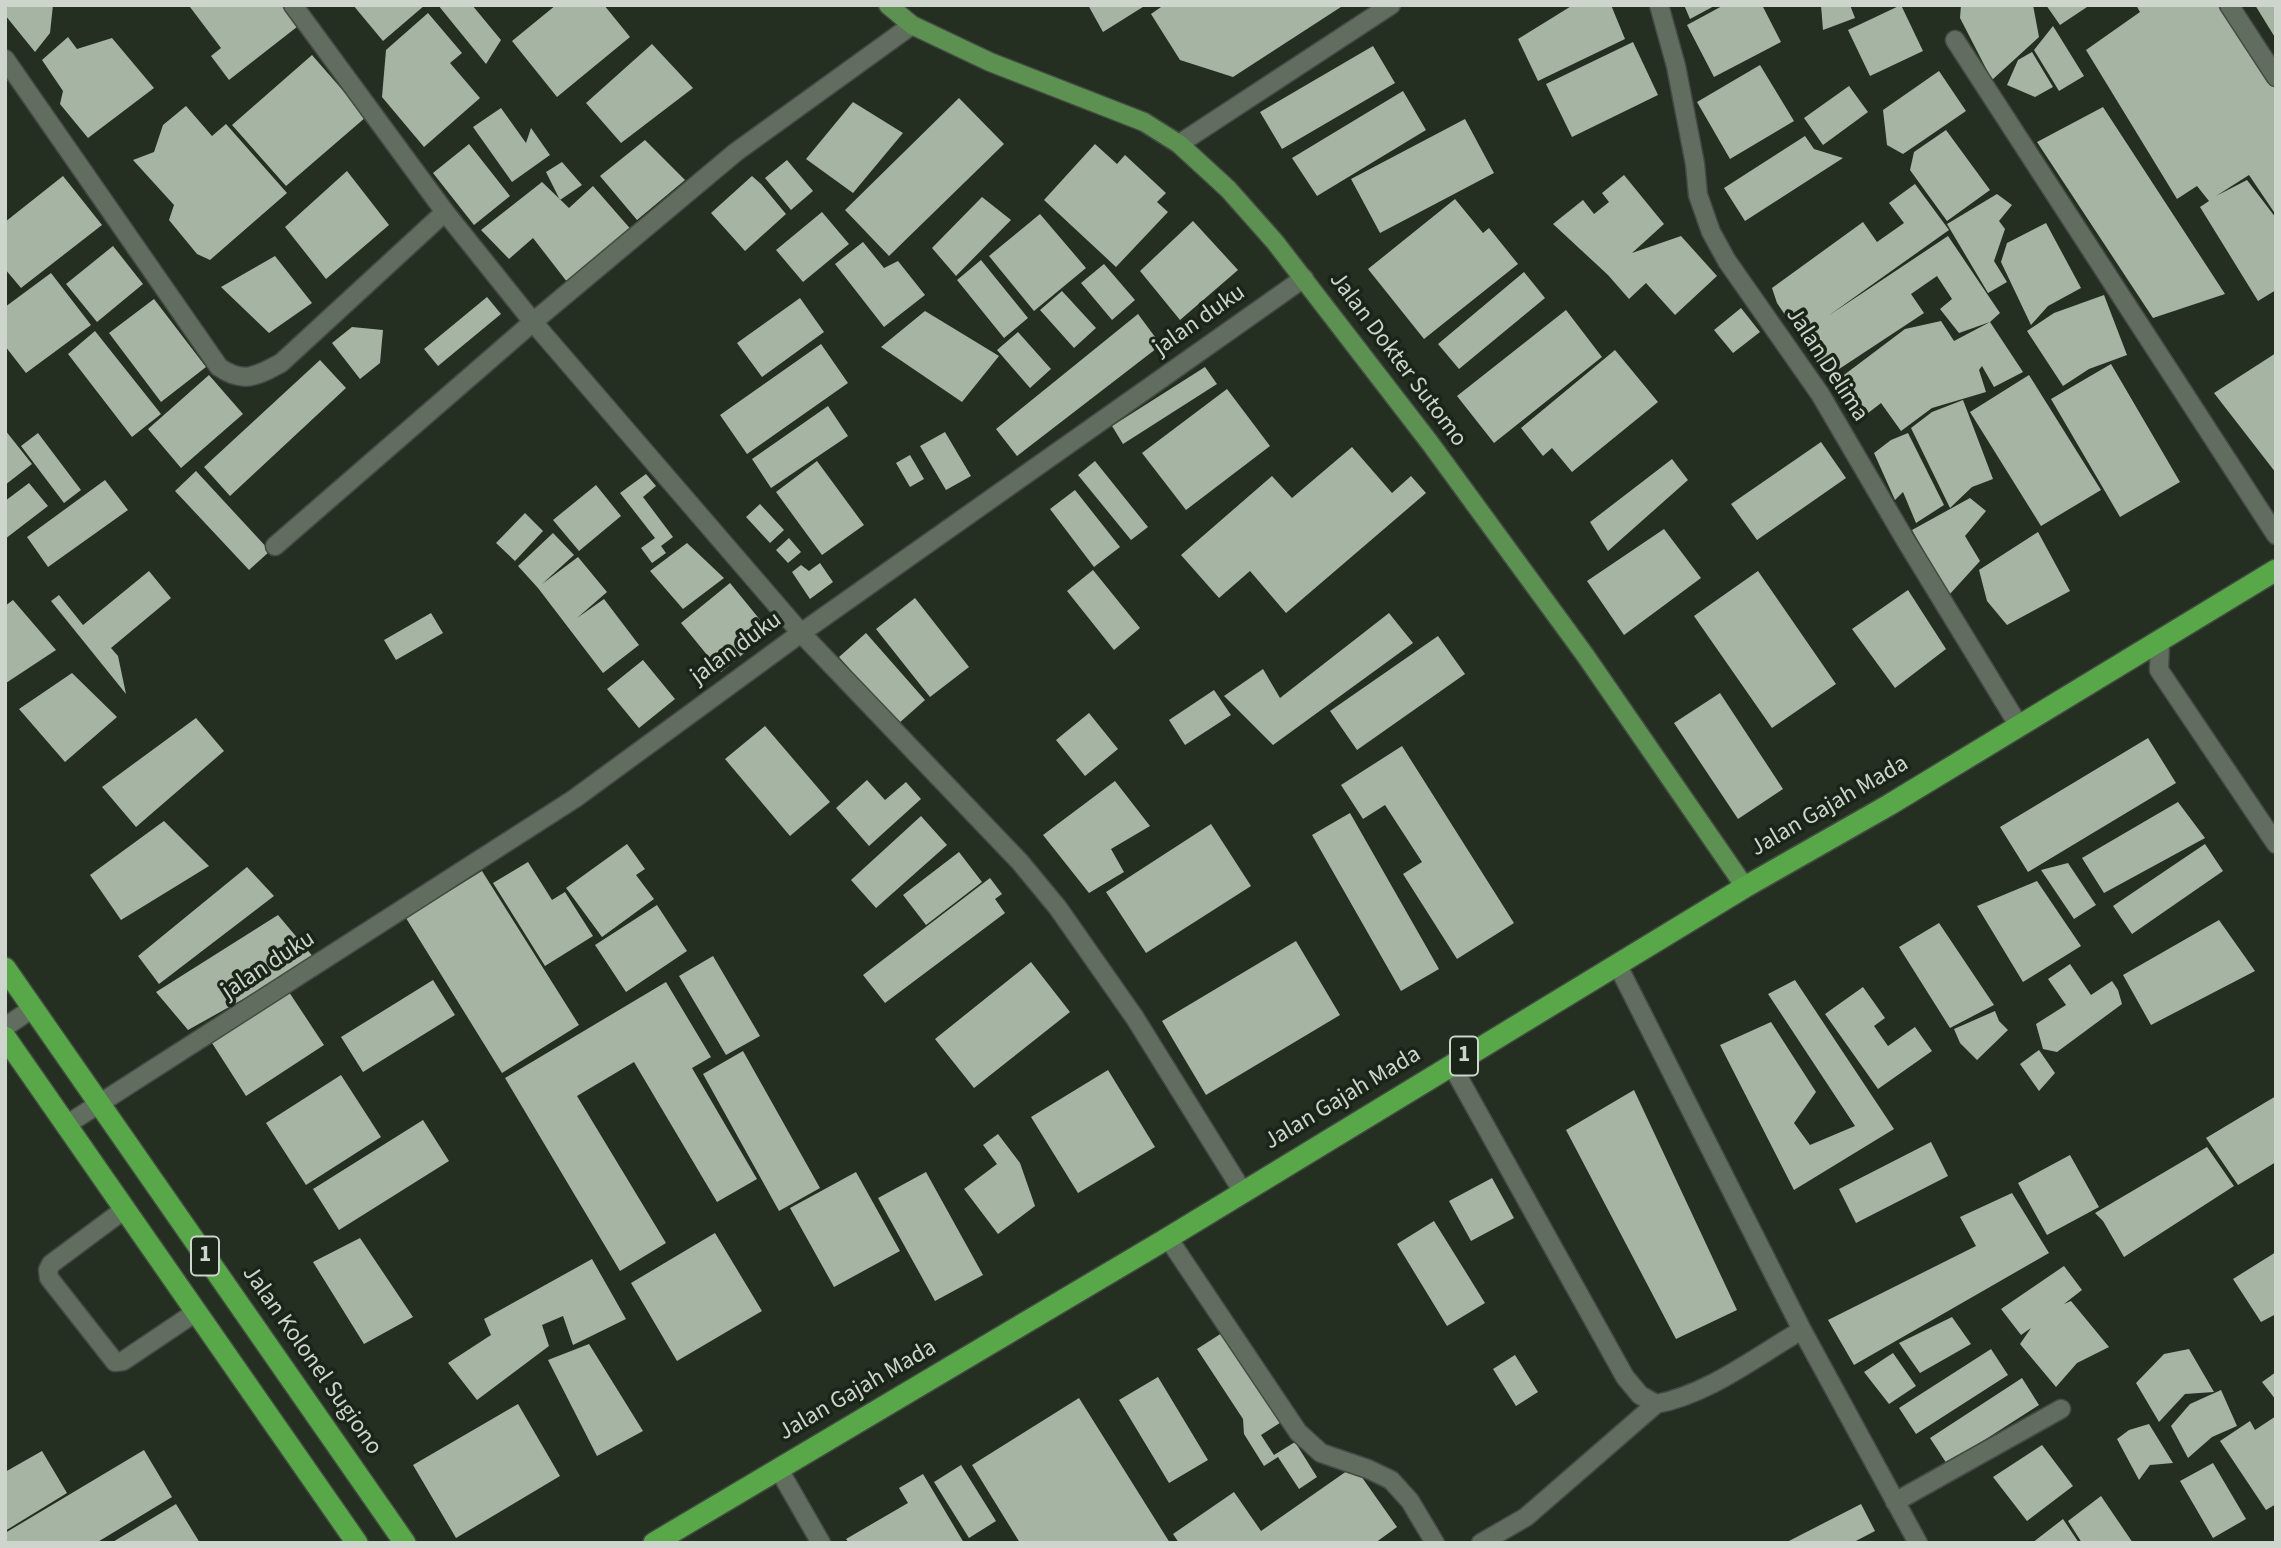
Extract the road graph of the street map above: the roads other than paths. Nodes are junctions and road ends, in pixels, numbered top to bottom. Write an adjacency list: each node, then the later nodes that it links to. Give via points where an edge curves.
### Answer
1 (293, 5): 11 (street)
2 (888, 5): 6 (main road, Jalan Dokter Sutomo)
3 (1391, 5): 10 (street)
4 (1659, 5): 19 (street, Jalan Delima, via 1676,66 1698,195 1711,232 1820,394)
5 (2229, 5): 9 (street)
6 (912, 25): 10 (main road, Jalan Dokter Sutomo, via 990,62 1144,122); 13 (street, via 736,152)
7 (1955, 40): 14 (street)
8 (5, 59): 11 (street, via 219,367 231,375 246,378 281,363)
9 (2276, 77)
10 (1179, 144): 12 (main road, Jalan Dokter Sutomo, via 1228,190)
11 (445, 212): 13 (street)
12 (1304, 278): 17 (street, jalan duku); 21 (main road, Jalan Dokter Sutomo, via 1536,586)
13 (533, 322): 15 (street); 17 (street)
14 (2276, 535)
15 (275, 546)
16 (2276, 570): 18 (highway, Jalan Gajah Mada / 1)
17 (801, 633): 28 (street, jalan duku, via 574,799); 30 (street, via 1020,862 1058,908 1135,1018)
18 (2160, 641): 19 (highway, Jalan Gajah Mada / 1); 20 (street, via 2159,670)
19 (2019, 726): 21 (highway, Jalan Gajah Mada / 1)
20 (2276, 844)
21 (1745, 887): 22 (highway, Jalan Gajah Mada / 1)
22 (1617, 964): 27 (highway, Jalan Gajah Mada / 1); 34 (street)
23 (5, 968): 24 (highway, Jalan Kolonel Sugiono / 1)
24 (33, 1007): 25 (street); 28 (highway, Jalan Kolonel Sugiono / 1)
25 (5, 1027)
26 (5, 1037): 29 (highway, 1)
27 (1451, 1064): 30 (highway, Jalan Gajah Mada / 1); 35 (street, via 1625,1377)
28 (100, 1104): 29 (street, jalan duku); 40 (highway, Jalan Kolonel Sugiono / 1)
29 (66, 1125): 31 (highway, 1)
30 (1243, 1192): 32 (highway, Jalan Gajah Mada / 1)
31 (125, 1209): 33 (highway, 1); 33 (street, via 51,1264 50,1278 115,1362)
32 (1168, 1238): 37 (highway, Jalan Gajah Mada / 1); 43 (street, via 1298,1432 1321,1453 1391,1480 1410,1501)
33 (196, 1312): 39 (highway, 1)
34 (1802, 1330): 35 (street, via 1693,1393); 38 (street)
35 (1656, 1405): 44 (street, via 1526,1517)
36 (2062, 1409): 38 (street)
37 (778, 1468): 41 (highway, Jalan Gajah Mada / 1); 42 (street)
38 (1895, 1502): 45 (street)
39 (357, 1543)
40 (405, 1543)
41 (654, 1543)
42 (821, 1543)
43 (1435, 1543)
44 (1481, 1543)
45 (1918, 1543)

